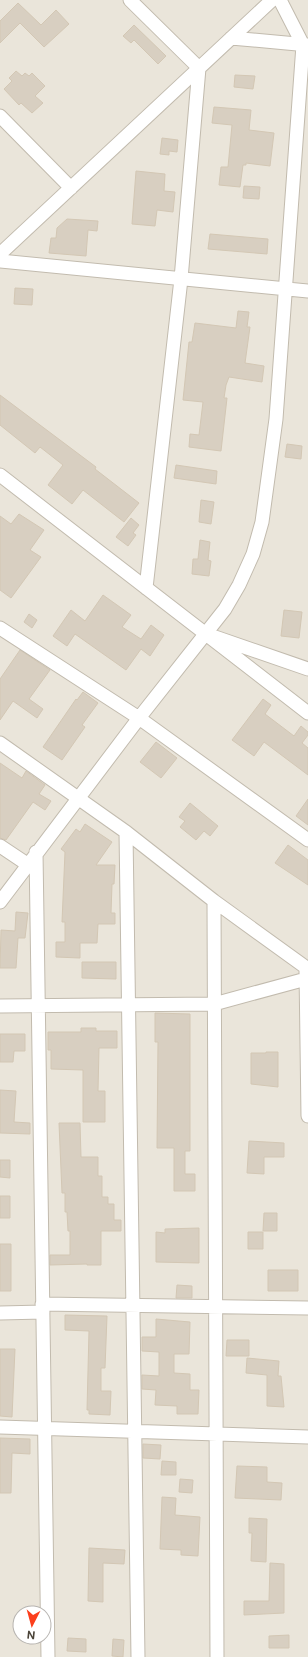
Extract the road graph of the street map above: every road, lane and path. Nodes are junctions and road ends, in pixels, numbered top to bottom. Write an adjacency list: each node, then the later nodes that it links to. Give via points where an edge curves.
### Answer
1 (130, 0): 6 (street)
2 (272, 0): 4 (street)
3 (280, 0): 5 (street)
4 (231, 38): 5 (street); 6 (street)
5 (306, 45): 12 (street)
6 (198, 68): 8 (street); 11 (street)
7 (0, 116): 8 (street)
8 (71, 188): 9 (street)
9 (0, 254)
10 (0, 261): 11 (street)
11 (181, 279): 12 (street); 15 (street)
12 (285, 289): 13 (street); 17 (street, via 276,419 262,522 253,554 239,585 225,609)
13 (308, 291)
14 (0, 475): 15 (street)
15 (146, 588): 17 (street)
16 (0, 628): 20 (street)
17 (205, 633): 18 (street); 19 (street); 20 (street)
18 (308, 669)
19 (308, 713)
20 (139, 718): 22 (street); 24 (street)
21 (0, 743): 22 (street)
22 (80, 799): 23 (street); 26 (street)
23 (126, 832): 28 (street); 32 (street)
24 (308, 840)
25 (0, 846): 27 (street)
26 (36, 852): 27 (street); 34 (street)
27 (27, 864): 29 (street)
28 (214, 901): 30 (street); 31 (street)
29 (0, 902)
30 (307, 970): 31 (street); 35 (street)
31 (214, 1004): 32 (street); 37 (street)
32 (129, 1005): 34 (street); 36 (street)
33 (0, 1006): 34 (street)
34 (38, 1006): 38 (street)
35 (308, 1116)
36 (133, 1306): 37 (street); 38 (street); 43 (street)
37 (216, 1307): 39 (street); 44 (street)
38 (43, 1308): 40 (street); 42 (street)
39 (308, 1308)
40 (0, 1313)
41 (0, 1427): 42 (street)
42 (44, 1428): 43 (street); 46 (street)
43 (134, 1431): 44 (street); 47 (street)
44 (216, 1434): 45 (street); 48 (street)
45 (308, 1437)
46 (48, 1657)
47 (138, 1657)
48 (217, 1657)

